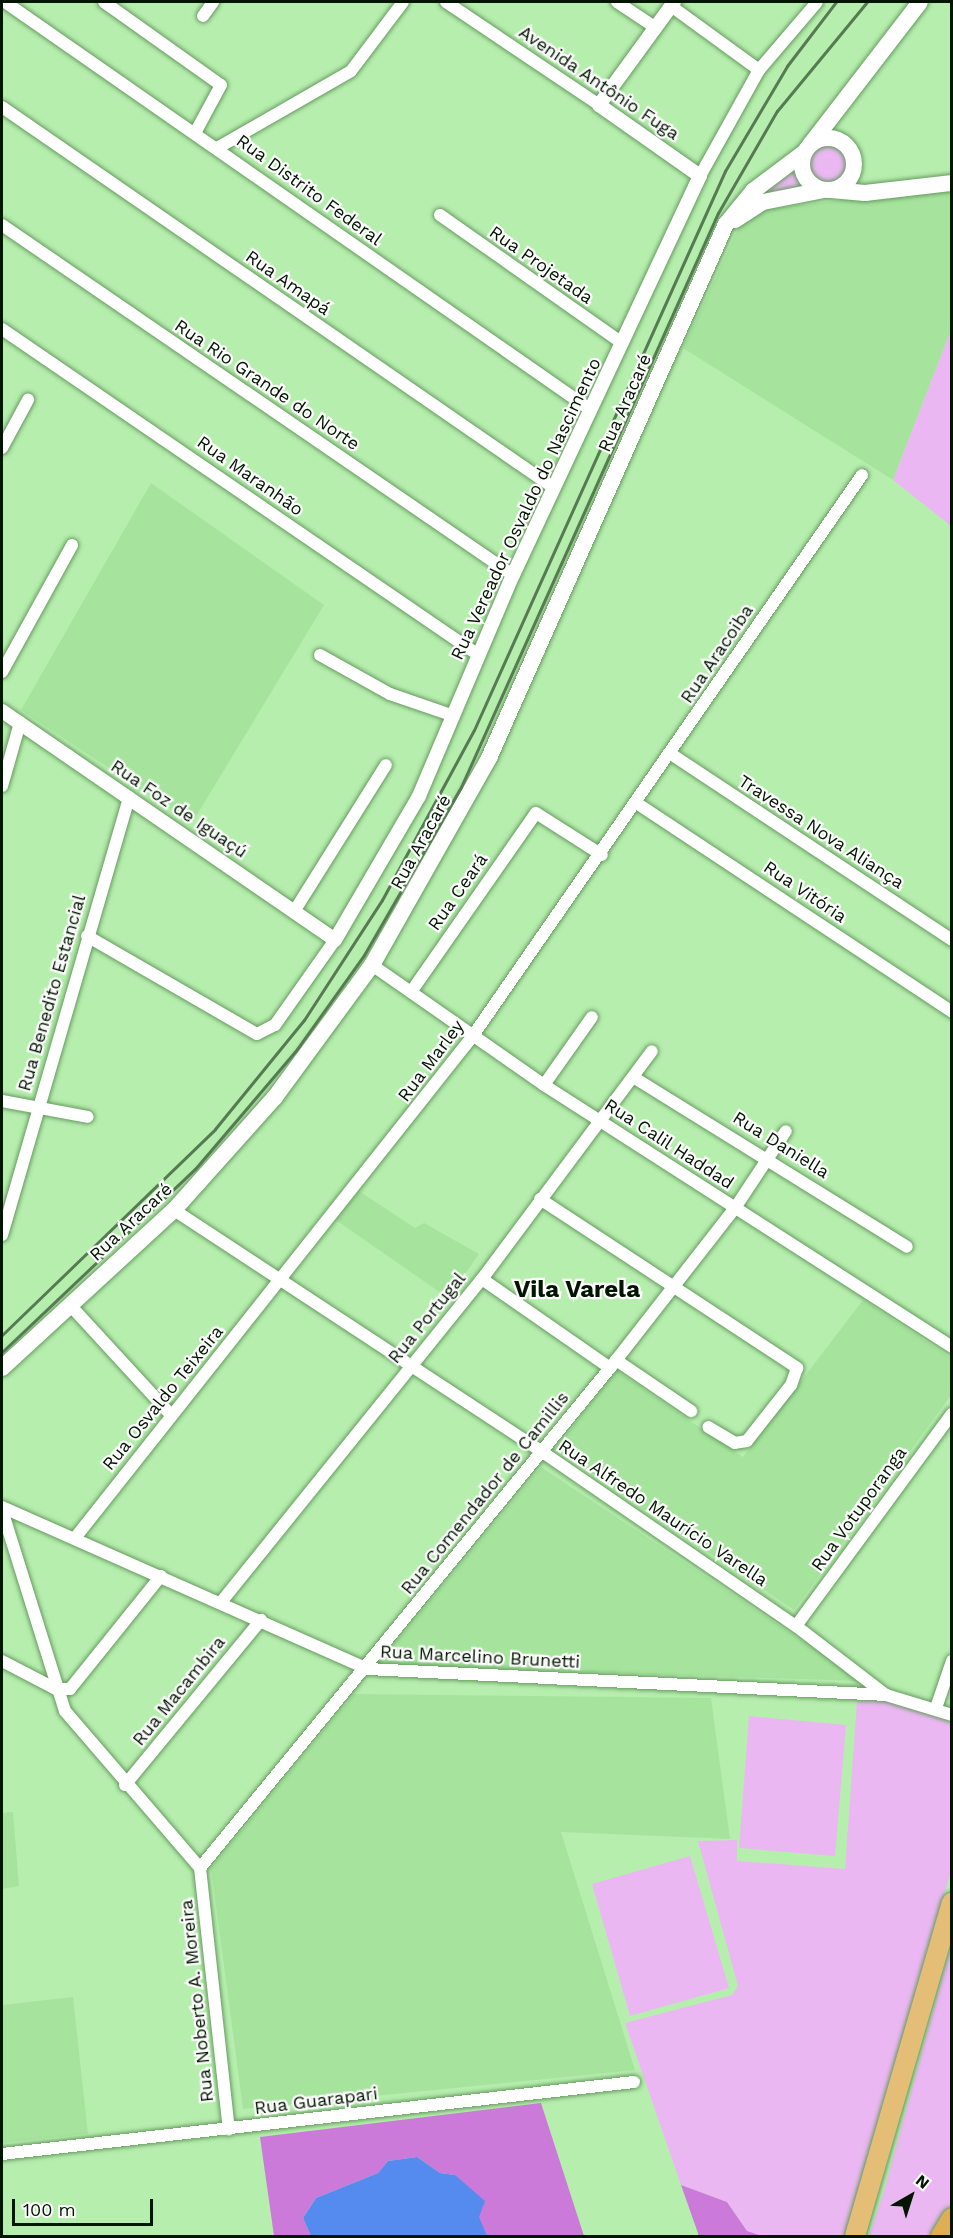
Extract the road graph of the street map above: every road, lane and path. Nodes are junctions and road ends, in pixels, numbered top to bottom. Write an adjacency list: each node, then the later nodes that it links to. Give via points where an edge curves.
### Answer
1 (5, 2): 16 (street, Rua Distrito Federal)
2 (104, 2): 16 (street, via 221,85)
3 (213, 2): 10 (street)
4 (403, 2): 17 (street, via 351,71)
5 (446, 2): 14 (street, Avenida Antônio Fuga)
6 (617, 2): 11 (street)
7 (817, 2): 12 (street, Rua Vereador Osvaldo do Nascimento)
8 (920, 2): 13 (main road)
9 (673, 4): 11 (street); 12 (street)
10 (202, 16)
11 (656, 28): 14 (street)
12 (759, 70): 21 (street, Rua Vereador Osvaldo do Nascimento)
13 (840, 102): 18 (main road); 19 (main road, via 837,120)
14 (599, 105): 21 (street, Avenida Antônio Fuga, via 615,121)
15 (2, 107): 34 (street, Rua Amapá)
16 (195, 133): 17 (street, Rua Distrito Federal)
17 (219, 147): 31 (street, Rua Distrito Federal)
18 (808, 148): 19 (main road, via 835,139); 24 (main road, via 804,175); 27 (main road, Rua Aracaré, via 741,201)
19 (849, 149): 20 (main road)
20 (854, 165): 23 (main road, via 868,180); 24 (main road, via 847,182)
21 (700, 176): 29 (street, Rua Vereador Osvaldo do Nascimento)
22 (951, 183): 23 (main road)
23 (896, 189): 24 (main road)
24 (827, 190): 27 (main road, Rua Aracaré, via 756,205)
25 (440, 215): 29 (street, Rua Projetada)
26 (2, 225): 36 (street, Rua Rio Grande do Norte)
27 (722, 234): 53 (main road, Rua Aracaré, via 489,758)
28 (2, 329): 37 (street, Rua Maranhão)
29 (622, 343): 31 (street, Rua Vereador Osvaldo do Nascimento)
30 (28, 400): 32 (street)
31 (591, 410): 34 (street, Rua Vereador Osvaldo do Nascimento)
32 (2, 448)
33 (862, 475): 43 (street, Rua Aracoiba)
34 (554, 488): 36 (street, Rua Vereador Osvaldo do Nascimento)
35 (72, 545): 39 (street)
36 (513, 574): 37 (street, Rua Vereador Osvaldo do Nascimento)
37 (477, 654): 41 (street, Rua Vereador Osvaldo do Nascimento)
38 (320, 655): 41 (street, via 390,694)
39 (2, 672)
40 (2, 711): 42 (street, Rua Foz de Iguaçú)
41 (452, 715): 51 (street, Rua Vereador Osvaldo do Nascimento, via 401,830)
42 (20, 723): 45 (street); 46 (street, Rua Foz de Iguaçú)
43 (671, 754): 47 (street, Rua Aracoiba); 52 (street, Travessa Nova Aliança)
44 (386, 765): 49 (street)
45 (2, 786)
46 (129, 796): 49 (street, Rua Foz de Iguaçú); 50 (street, Rua Benedito Estancial)
47 (638, 804): 48 (street, Rua Aracoiba); 55 (street, Rua Vitória)
48 (602, 855): 54 (street, Rua Ceará, via 536,813); 57 (street, Rua Marley)
49 (295, 910): 51 (street, Rua Foz de Iguaçú)
50 (87, 936): 51 (street, Rua Vereador Osvaldo do Nascimento, via 241,1029 269,1032); 62 (street, Rua Benedito Estancial)
51 (335, 940)
52 (951, 940)
53 (372, 965): 54 (street, Rua Calil Haddad); 69 (main road, Rua Aracaré, via 275,1097)
54 (411, 992): 57 (street, Rua Calil Haddad)
55 (951, 1012)
56 (592, 1017): 60 (street)
57 (472, 1037): 60 (street, Rua Calil Haddad); 73 (street, Rua Marley)
58 (652, 1051): 59 (street, Rua Portugal)
59 (633, 1077): 64 (street, Rua Portugal); 66 (street, Rua Daniella)
60 (544, 1085): 64 (street, Rua Calil Haddad)
61 (2, 1101): 62 (street)
62 (37, 1107): 63 (street); 70 (street, Rua Benedito Estancial)
63 (88, 1117)
64 (600, 1121): 67 (street, Rua Portugal); 68 (street, Rua Calil Haddad)
65 (786, 1131): 66 (street, Rua Comendador de Camillis)
66 (770, 1157): 68 (street, Rua Comendador de Camillis); 71 (street, Rua Daniella)
67 (540, 1199): 72 (street, Rua Portugal); 74 (street)
68 (735, 1208): 74 (street, Rua Comendador de Camillis); 76 (street, Rua Calil Haddad)
69 (174, 1210): 73 (street, Rua Alfredo Maurício Varella); 75 (main road, Rua Aracaré)
70 (2, 1232)
71 (907, 1247)
72 (482, 1279): 77 (street); 78 (street, Rua Portugal)
73 (280, 1281): 78 (street, Rua Alfredo Maurício Varella); 81 (street, Rua Osvaldo Teixeira)
74 (674, 1287): 77 (street, Rua Comendador de Camillis); 83 (street, via 797,1368 796,1377 749,1439 735,1443)
75 (70, 1305): 79 (main road, Rua Aracaré); 81 (street)
76 (951, 1347)
77 (613, 1364): 80 (street); 84 (street, Rua Comendador de Camillis)
78 (412, 1365): 84 (street, Rua Alfredo Maurício Varella); 88 (street, Rua Portugal)
79 (2, 1368)
80 (691, 1412)
81 (171, 1414): 86 (street, Rua Osvaldo Teixeira)
82 (951, 1414): 90 (street, Rua Votuporanga)
83 (708, 1427)
84 (541, 1451): 90 (street, Rua Alfredo Maurício Varella); 93 (street, Rua Comendador de Camillis)
85 (2, 1508): 86 (street, Rua Marcelino Brunetti); 94 (street)
86 (75, 1538): 87 (street, Rua Marcelino Brunetti)
87 (161, 1576): 88 (street, Rua Marcelino Brunetti); 94 (street, via 75,1686)
88 (222, 1601): 89 (street, Rua Marcelino Brunetti)
89 (261, 1620): 93 (street, Rua Marcelino Brunetti); 98 (street, Rua Macambira)
90 (796, 1626): 95 (street, Rua Alfredo Maurício Varella)
91 (2, 1661): 94 (street)
92 (951, 1661): 96 (street)
93 (368, 1669): 95 (street, Rua Marcelino Brunetti); 99 (street, Rua Comendador de Camillis)
94 (56, 1689): 98 (street, via 75,1726)
95 (886, 1695): 96 (street, Rua Marcelino Brunetti)
96 (936, 1708): 97 (street, Rua Marcelino Brunetti)
97 (951, 1715)
98 (125, 1785): 99 (street)
99 (200, 1868): 102 (street, Rua Noberto A. Moreira)
100 (951, 1903): 105 (highway)
101 (634, 2082): 102 (street, Rua Guarapari)
102 (229, 2129): 103 (street, Rua Guarapari)
103 (2, 2154)
104 (951, 2218): 106 (highway)
105 (855, 2236)
106 (941, 2236)

